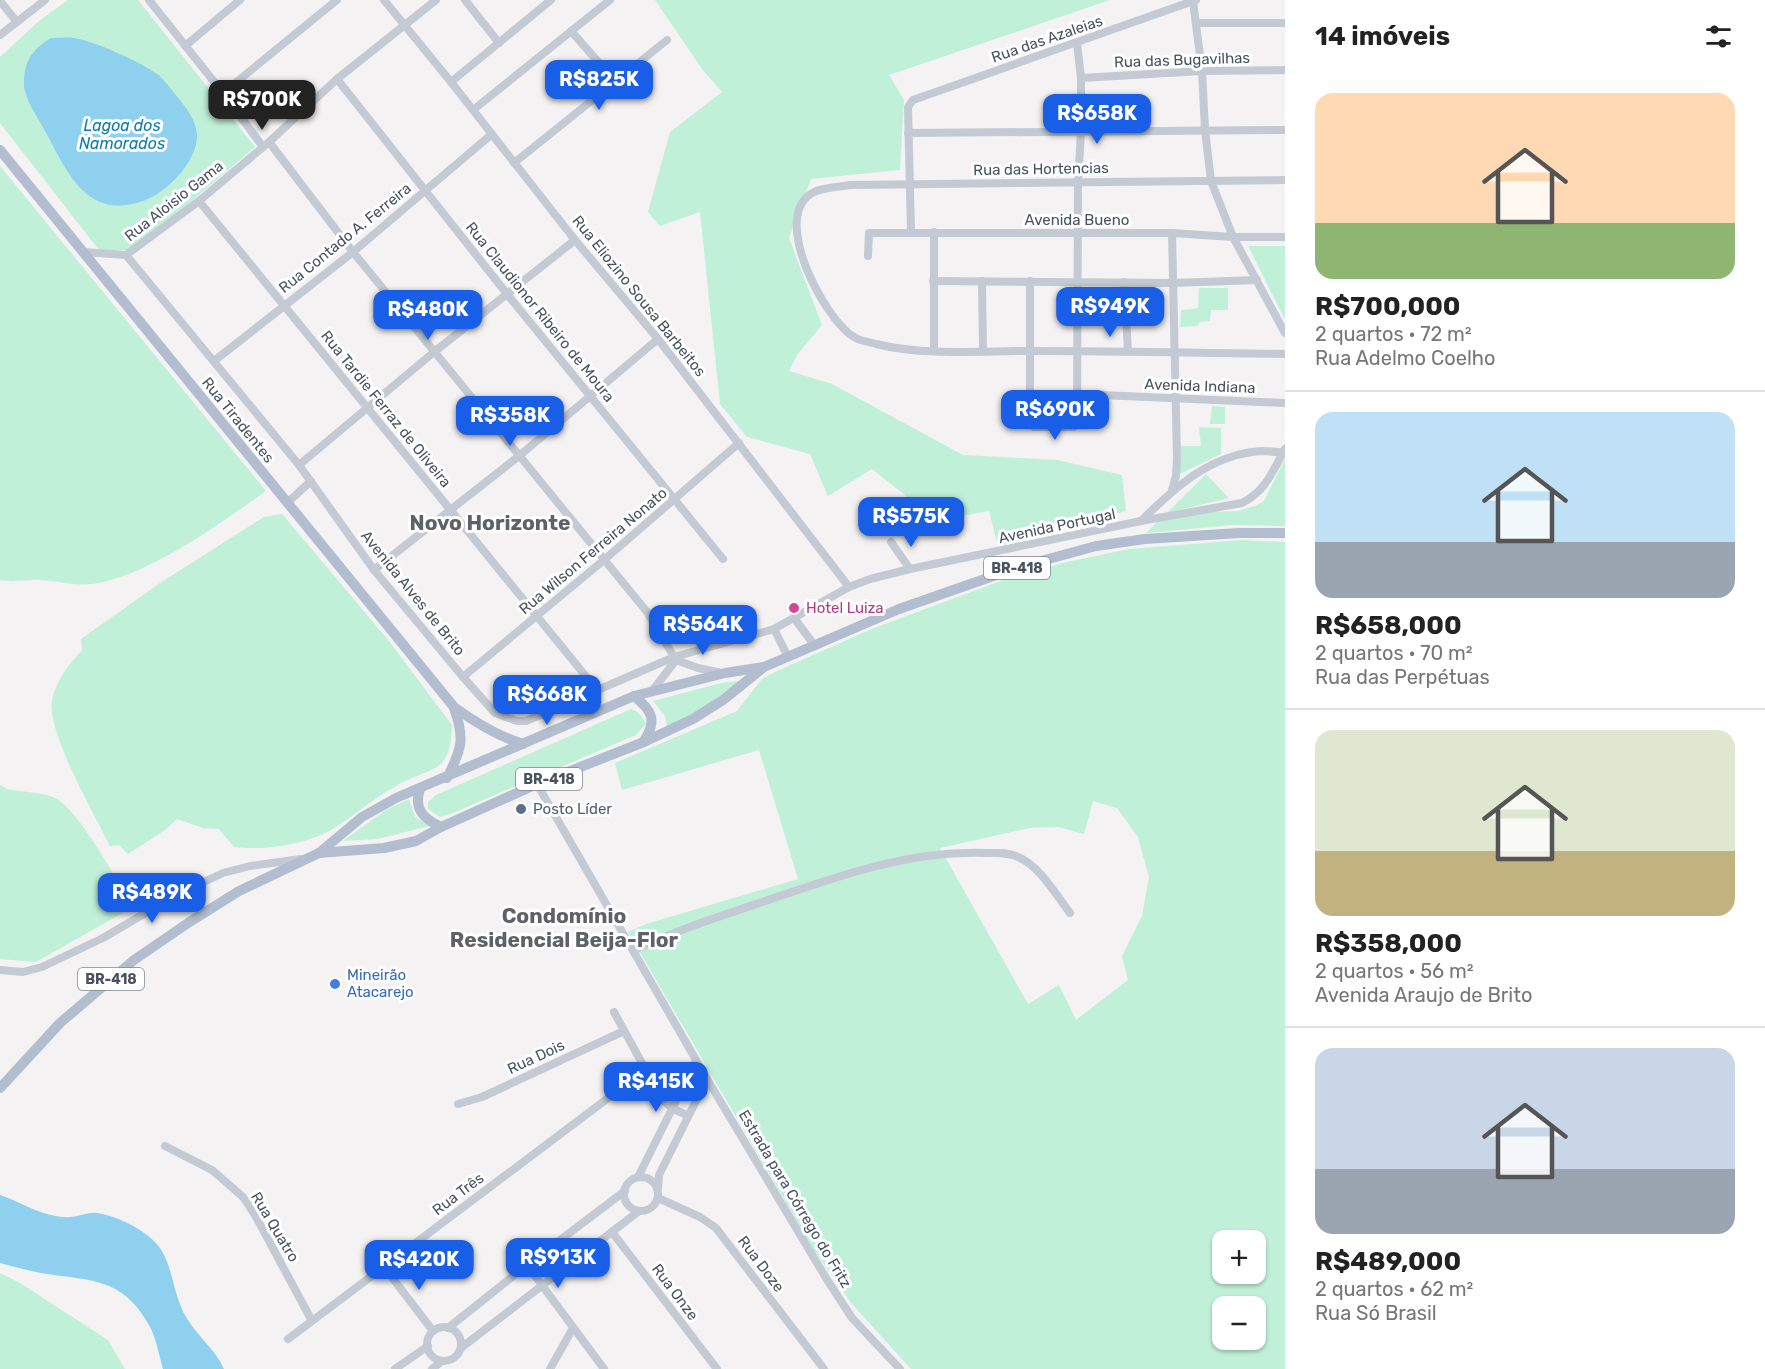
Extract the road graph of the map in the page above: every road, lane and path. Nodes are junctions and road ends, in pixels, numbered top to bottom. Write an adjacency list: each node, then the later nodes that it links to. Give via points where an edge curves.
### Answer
1 (45, 0): 12 (street)
2 (149, 0): 21 (street)
3 (240, 0): 21 (street)
4 (337, 0): 28 (street)
5 (384, 0): 15 (street, Rua Eliozino Sousa Barbeitos)
6 (436, 0): 15 (street, Rua Aloisio Gama)
7 (465, 0): 19 (street)
8 (610, 0): 16 (street)
9 (0, 1): 12 (street)
10 (1195, 1): 13 (street); 20 (street, Rua das Azaleias)
11 (546, 2): 19 (street)
12 (17, 22): 17 (street)
13 (1197, 23): 14 (street); 23 (street)
14 (1285, 23)
15 (404, 26): 25 (street, Rua Aloisio Gama); 26 (street, Rua Eliozino Sousa Barbeitos)
16 (571, 31): 27 (street); 29 (street)
17 (0, 35)
18 (667, 40): 27 (street)
19 (499, 43): 26 (street)
20 (1077, 44): 24 (street); 33 (street, Rua das Azaleias, via 913,100 908,106)
21 (185, 46): 28 (street)
22 (1285, 70): 23 (street, Rua das Bugavilhas)
23 (1202, 71): 24 (street, Rua das Bugavilhas); 30 (street)
24 (1081, 78): 32 (street)
25 (337, 80): 35 (street, Rua Aloisio Gama); 42 (street, Rua Claudionor Ribeiro de Moura)
26 (451, 81): 29 (street, Rua Eliozino Sousa Barbeitos)
27 (615, 81): 37 (street)
28 (223, 93): 35 (street)
29 (473, 110): 34 (street, Rua Eliozino Sousa Barbeitos)
30 (1205, 130): 31 (street); 32 (street); 39 (street)
31 (1285, 130)
32 (1081, 132): 33 (street); 40 (street)
33 (908, 133): 41 (street)
34 (492, 134): 37 (street, Rua Eliozino Sousa Barbeitos); 42 (street, Rua Contado A. Ferreira)
35 (266, 145): 43 (street, Rua Aloisio Gama); 52 (street)
36 (0, 150): 51 (main road, Rua Tiradentes)
37 (514, 163): 50 (street, Rua Eliozino Sousa Barbeitos)
38 (1285, 180): 39 (street, Rua das Hortencias)
39 (1211, 181): 40 (street, Rua das Hortencias); 48 (street)
40 (1078, 182): 41 (street, Rua das Hortencias); 46 (street)
41 (909, 185): 44 (street); 66 (street, Rua das Hortencias, via 879,184 813,193 803,204 796,230 807,271 842,327 855,338 875,344)
42 (426, 191): 52 (street, Rua Contado A. Ferreira); 62 (street, Rua Claudionor Ribeiro de Moura)
43 (199, 201): 53 (street, Rua Aloisio Gama); 63 (street, Rua Tardie Ferraz de Oliveira)
44 (910, 232): 45 (street, Avenida Bueno); 54 (street, Avenida Bueno, via 869,233)
45 (934, 232): 46 (street, Avenida Bueno); 56 (street)
46 (1078, 233): 47 (street, Avenida Bueno); 59 (street)
47 (1172, 233): 48 (street, Avenida Bueno); 61 (street)
48 (1233, 237): 49 (street, Avenida Bueno); 55 (street)
49 (1285, 237)
50 (575, 240): 62 (street); 65 (street, Rua Eliozino Sousa Barbeitos)
51 (83, 252): 53 (street, Rua Aloisio Gama); 87 (main road, Rua Tiradentes)
52 (353, 252): 63 (street, Rua Contado A. Ferreira); 71 (street)
53 (126, 255): 74 (street, Avenida Alves de Brito)
54 (868, 256)
55 (1257, 280): 61 (street); 64 (street)
56 (933, 281): 57 (street); 66 (street)
57 (982, 281): 58 (street); 67 (street)
58 (1030, 281): 59 (street); 68 (street)
59 (1078, 281): 60 (street); 69 (street)
60 (1124, 282): 61 (street); 70 (street)
61 (1173, 283): 72 (street)
62 (507, 294): 71 (street); 76 (street, Rua Claudionor Ribeiro de Moura)
63 (283, 305): 74 (street, Rua Contado A. Ferreira); 79 (street, Rua Tardie Ferraz de Oliveira)
64 (1285, 333)
65 (658, 339): 76 (street); 80 (street, Rua Eliozino Sousa Barbeitos)
66 (934, 351): 67 (street)
67 (982, 351): 68 (street)
68 (1030, 351): 69 (street); 75 (street, via 1030,423 1034,427 1074,427)
69 (1078, 351): 70 (street); 75 (street)
70 (1128, 351): 72 (street)
71 (434, 352): 79 (street); 82 (street)
72 (1175, 352): 73 (street); 77 (street)
73 (1285, 354)
74 (214, 361): 83 (street, Avenida Alves de Brito)
75 (1077, 394): 77 (street, Avenida Indiana)
76 (591, 397): 82 (street); 86 (street, Rua Claudionor Ribeiro de Moura)
77 (1175, 398): 78 (street, Avenida Indiana); 85 (street, via 1177,459)
78 (1285, 403)
79 (366, 409): 83 (street); 88 (street, Rua Tardie Ferraz de Oliveira)
80 (739, 442): 86 (street, Rua Wilson Ferreira Nonato); 96 (street, Rua Eliozino Sousa Barbeitos)
81 (1284, 452): 85 (street, via 1255,452 1225,459 1203,468); 89 (street, Avenida Portugal, via 1265,485 1242,503)
82 (519, 456): 88 (street); 93 (street)
83 (299, 465): 84 (street, Avenida Alves de Brito)
84 (311, 482): 87 (street); 95 (street, Avenida Alves de Brito)
85 (1172, 490): 89 (street)
86 (675, 499): 92 (street, Rua Claudionor Ribeiro de Moura); 93 (street, Rua Wilson Ferreira Nonato)
87 (287, 503): 109 (main road, Rua Tiradentes)
88 (452, 510): 95 (street); 97 (street, Rua Tardie Ferraz de Oliveira)
89 (1141, 521): 94 (street, Avenida Portugal)
90 (1285, 533): 100 (main road, BR-418, via 1188,535 1096,546 972,582)
91 (891, 542): 94 (street)
92 (723, 559)
93 (604, 560): 97 (street, Rua Wilson Ferreira Nonato); 102 (street, via 647,612)
94 (910, 569): 96 (street, Avenida Portugal)
95 (374, 570): 105 (street, Avenida Alves de Brito)
96 (849, 587): 98 (street, Avenida Alves de Brito)
97 (538, 616): 105 (street, Rua Wilson Ferreira Nonato); 106 (street, Rua Tardie Ferraz de Oliveira)
98 (794, 618): 99 (street, Avenida Alves de Brito); 100 (street)
99 (774, 629): 101 (street); 102 (street, Avenida Alves de Brito)
100 (815, 646): 101 (main road, BR-418)
101 (788, 657): 103 (main road, BR-418)
102 (675, 659): 104 (street); 106 (street, Avenida Alves de Brito); 107 (street)
103 (764, 667): 104 (main road, BR-418); 110 (main road, BR-418, via 693,719)
104 (725, 673): 107 (main road, BR-418)
105 (463, 677): 106 (street, Avenida Alves de Brito, via 495,713 517,721 526,721)
106 (597, 690)
107 (652, 691): 108 (main road, BR-418)
108 (634, 696): 110 (main road, via 650,712 652,721); 111 (main road, BR-418)
109 (454, 707): 111 (main road, Rua Tiradentes, via 483,727); 112 (main road, Rua Tiradentes, via 461,728 461,745)
110 (644, 742): 113 (main road, BR-418)
111 (523, 744): 112 (main road, BR-418)
112 (447, 778): 114 (main road, BR-418)
113 (537, 784): 115 (main road, BR-418); 118 (street, Estrada para Córrego do Fritz)
114 (420, 789): 115 (main road, via 416,799 419,809); 116 (main road, BR-418, via 362,818)
115 (441, 827): 116 (main road, BR-418, via 416,841)
116 (313, 856): 119 (street, via 223,873 42,967 23,972); 125 (main road, BR-418, via 239,891 134,960 60,1023)
117 (1070, 913): 118 (street, via 1039,873 1019,857 943,854 855,870 692,925)
118 (634, 950): 122 (street, Estrada para Córrego do Fritz)
119 (0, 970)
120 (614, 1012): 121 (street)
121 (624, 1031): 123 (street); 126 (street, Rua Dois, via 482,1097)
122 (696, 1060): 124 (street, Estrada para Córrego do Fritz); 127 (street)
123 (644, 1071): 127 (street); 136 (street, Rua Três)
124 (707, 1079): 128 (street); 152 (street, Estrada para Córrego do Fritz, via 852,1318)
125 (0, 1088)
126 (458, 1104)
127 (673, 1109): 128 (street); 130 (street)
128 (687, 1115): 132 (street, via 659,1175)
129 (165, 1146): 138 (street, Rua Quatro, via 212,1170 243,1197)
130 (638, 1177): 131 (street); 132 (street, via 649,1179)
131 (625, 1191): 133 (street, via 627,1203); 135 (street)
132 (658, 1193): 133 (street, via 653,1206); 151 (street, Rua Doze, via 716,1228)
133 (639, 1210): 134 (street)
134 (612, 1232): 137 (street); 150 (street, Rua Onze)
135 (527, 1265): 137 (street); 139 (street)
136 (384, 1267): 138 (street, Rua Três); 141 (street)
137 (541, 1286): 140 (street); 144 (street)
138 (312, 1321): 142 (street, Rua Três)
139 (448, 1328): 141 (street); 144 (street, via 458,1335)
140 (573, 1328): 148 (street); 149 (street)
141 (434, 1331): 143 (street)
142 (288, 1339)
143 (428, 1346): 145 (street, via 434,1357); 146 (street)
144 (460, 1348): 145 (street, via 456,1356)
145 (442, 1361): 147 (street)
146 (395, 1369)
147 (432, 1369)
148 (550, 1369)
149 (604, 1369)
150 (717, 1369)
151 (824, 1369)
152 (900, 1369)

